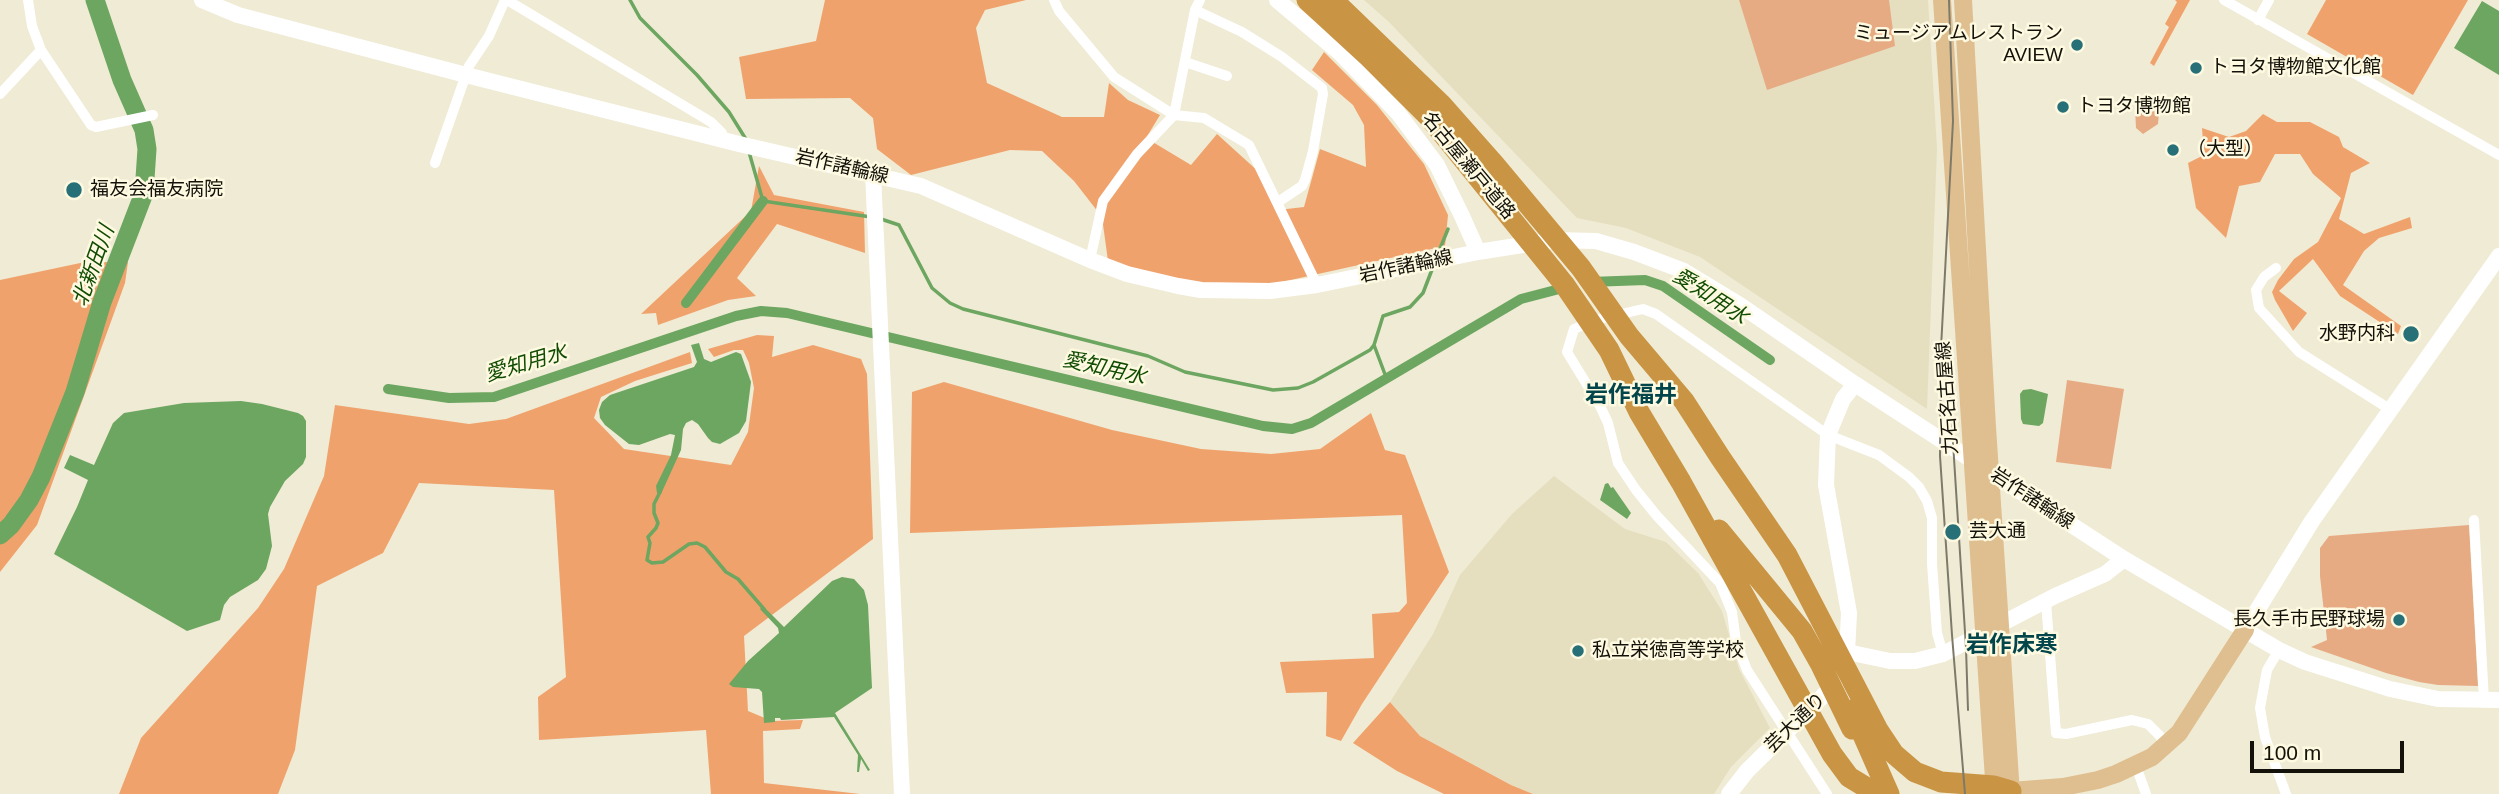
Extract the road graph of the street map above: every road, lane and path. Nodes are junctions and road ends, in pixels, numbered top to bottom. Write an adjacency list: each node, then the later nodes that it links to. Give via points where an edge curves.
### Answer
1 (28, 0): 14 (street)
2 (202, 0): 16 (main road, 岩作諸輪線, via 238,15)
3 (506, 0): 16 (street); 21 (street, via 711,122)
4 (1054, 0): 19 (street, via 1114,77)
5 (1277, 0): 26 (main road, 岩作諸輪線, via 1339,52 1398,113 1437,165)
6 (1307, 0): 36 (highway, 名古屋瀬戸道路, via 1429,117 1564,284 1609,350)
7 (1333, 0): 35 (highway, 名古屋瀬戸道路, via 1441,104 1544,221 1684,401)
8 (1941, 0): 31 (main road, 力石名古屋線)
9 (1963, 0): 31 (main road, 力石名古屋線)
10 (2224, 0): 13 (street)
11 (2269, 0): 13 (street)
12 (1198, 5): 15 (street); 25 (street, via 1282,57 1322,88 1305,180)
13 (2258, 20): 22 (street)
14 (41, 50): 18 (street); 20 (street, via 91,125)
15 (1185, 62): 17 (street); 19 (street)
16 (466, 75): 21 (main road, 岩作諸輪線); 23 (street)
17 (1227, 76)
18 (0, 94)
19 (1174, 115): 25 (street, via 1204,118 1249,145); 27 (street, via 1137,154 1103,201)
20 (150, 116)
21 (731, 142): 24 (main road, 岩作諸輪線)
22 (2499, 155)
23 (435, 163)
24 (873, 174): 27 (main road, 岩作諸輪線, via 921,186); 50 (main road)
25 (1278, 202): 30 (street)
26 (1478, 252): 30 (main road, 岩作諸輪線); 32 (main road, 岩作諸輪線, via 1554,240 1596,241 1634,252 1684,271 1740,304)
27 (1090, 260): 30 (main road, 岩作諸輪線, via 1140,278 1201,290 1270,291)
28 (2498, 261): 33 (main road)
29 (2276, 268): 33 (street, via 2256,290 2259,308 2299,352)
30 (1317, 285)
31 (1975, 364): 49 (main road, 力石名古屋線)
32 (1855, 384): 34 (main road, via 1843,399); 38 (main road, 岩作諸輪線)
33 (2391, 410): 41 (main road, via 2312,521)
34 (1828, 435): 42 (main road, 芸大通り, via 1826,485 1849,613); 44 (street, via 1894,466 1919,487 1927,501 1932,518 1937,633); 46 (street, via 1643,309 1574,329 1567,352 1608,423 1618,463 1657,516 1720,583 1747,670)
35 (1720, 457): 40 (highway); 42 (highway, via 1787,555)
36 (1681, 482): 40 (highway); 53 (highway, via 1820,736 1849,777)
37 (2474, 520): 45 (street)
38 (2124, 559): 39 (main road, via 2105,574); 41 (main road, 岩作諸輪線)
39 (2046, 602): 44 (main road); 47 (street, via 2056,733 2132,720 2148,724)
40 (1807, 628): 53 (highway); 54 (highway, via 1842,687)
41 (2245, 630): 43 (main road, 岩作諸輪線); 47 (main road, via 2185,724)
42 (1839, 645): 44 (main road, via 1890,661); 46 (main road, 芸大通り, via 1835,684); 49 (highway, via 1894,754 1915,772 1941,782)
43 (2279, 650): 45 (main road, 岩作諸輪線, via 2390,689 2438,699); 56 (street, via 2267,670 2260,708 2265,737)
44 (1943, 654)
45 (2491, 700)
46 (1788, 731): 51 (main road, 芸大通り); 52 (street)
47 (2165, 746): 48 (main road)
48 (2136, 766): 49 (main road, via 2081,784); 55 (street)
49 (2003, 792)
50 (902, 794)
51 (1729, 794)
52 (1828, 794)
53 (1878, 794)
54 (1889, 794)
55 (2146, 794)
56 (2286, 794)

